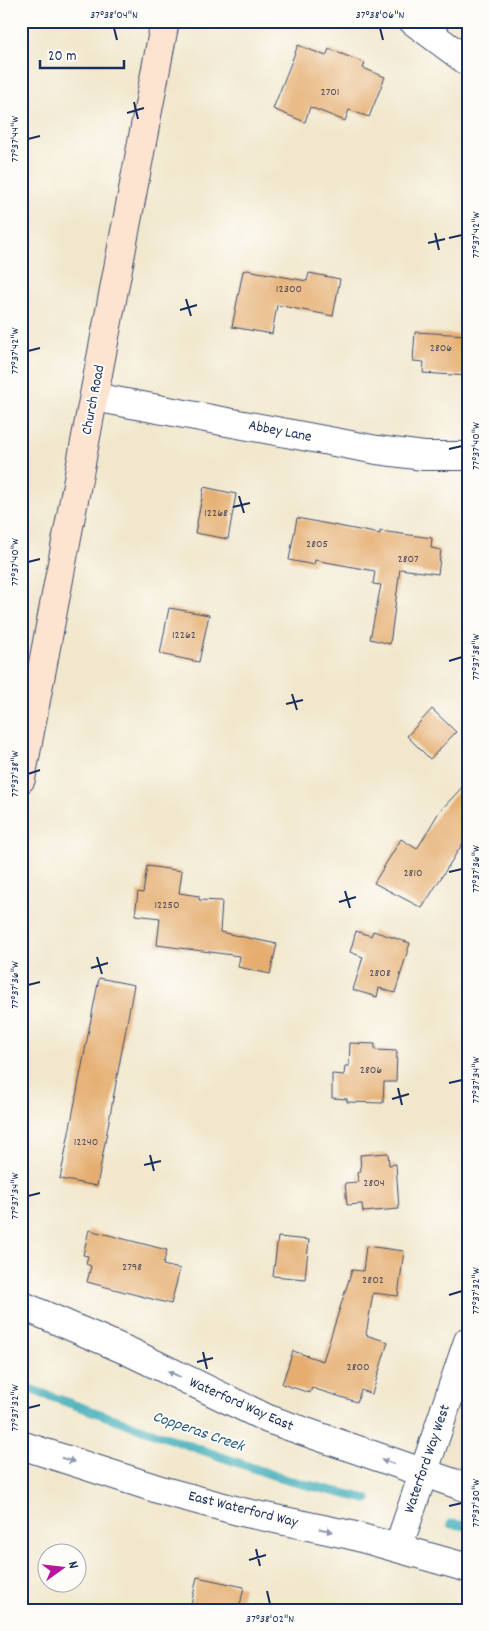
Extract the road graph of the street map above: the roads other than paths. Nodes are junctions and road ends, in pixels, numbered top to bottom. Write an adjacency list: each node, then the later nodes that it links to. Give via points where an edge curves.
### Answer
1 (165, 21): 4 (main road, Church Road)
2 (414, 21): 3 (street)
3 (468, 62)
4 (94, 397): 5 (street, Abbey Lane, via 377,450 424,456); 6 (main road, Church Road)
5 (468, 456)
6 (21, 779)
7 (21, 1305): 10 (street, Waterford Way East, one-way to 7, via 268,1419 130,1352)
8 (468, 1341): 10 (street, Waterford Way West)
9 (21, 1445): 12 (street, East Waterford Way, one-way to 12, via 234,1510)
10 (424, 1474): 11 (street, Waterford Way East); 12 (street, Waterford Way West)
11 (468, 1488)
12 (398, 1548): 13 (street, East Waterford Way)
13 (468, 1568)

